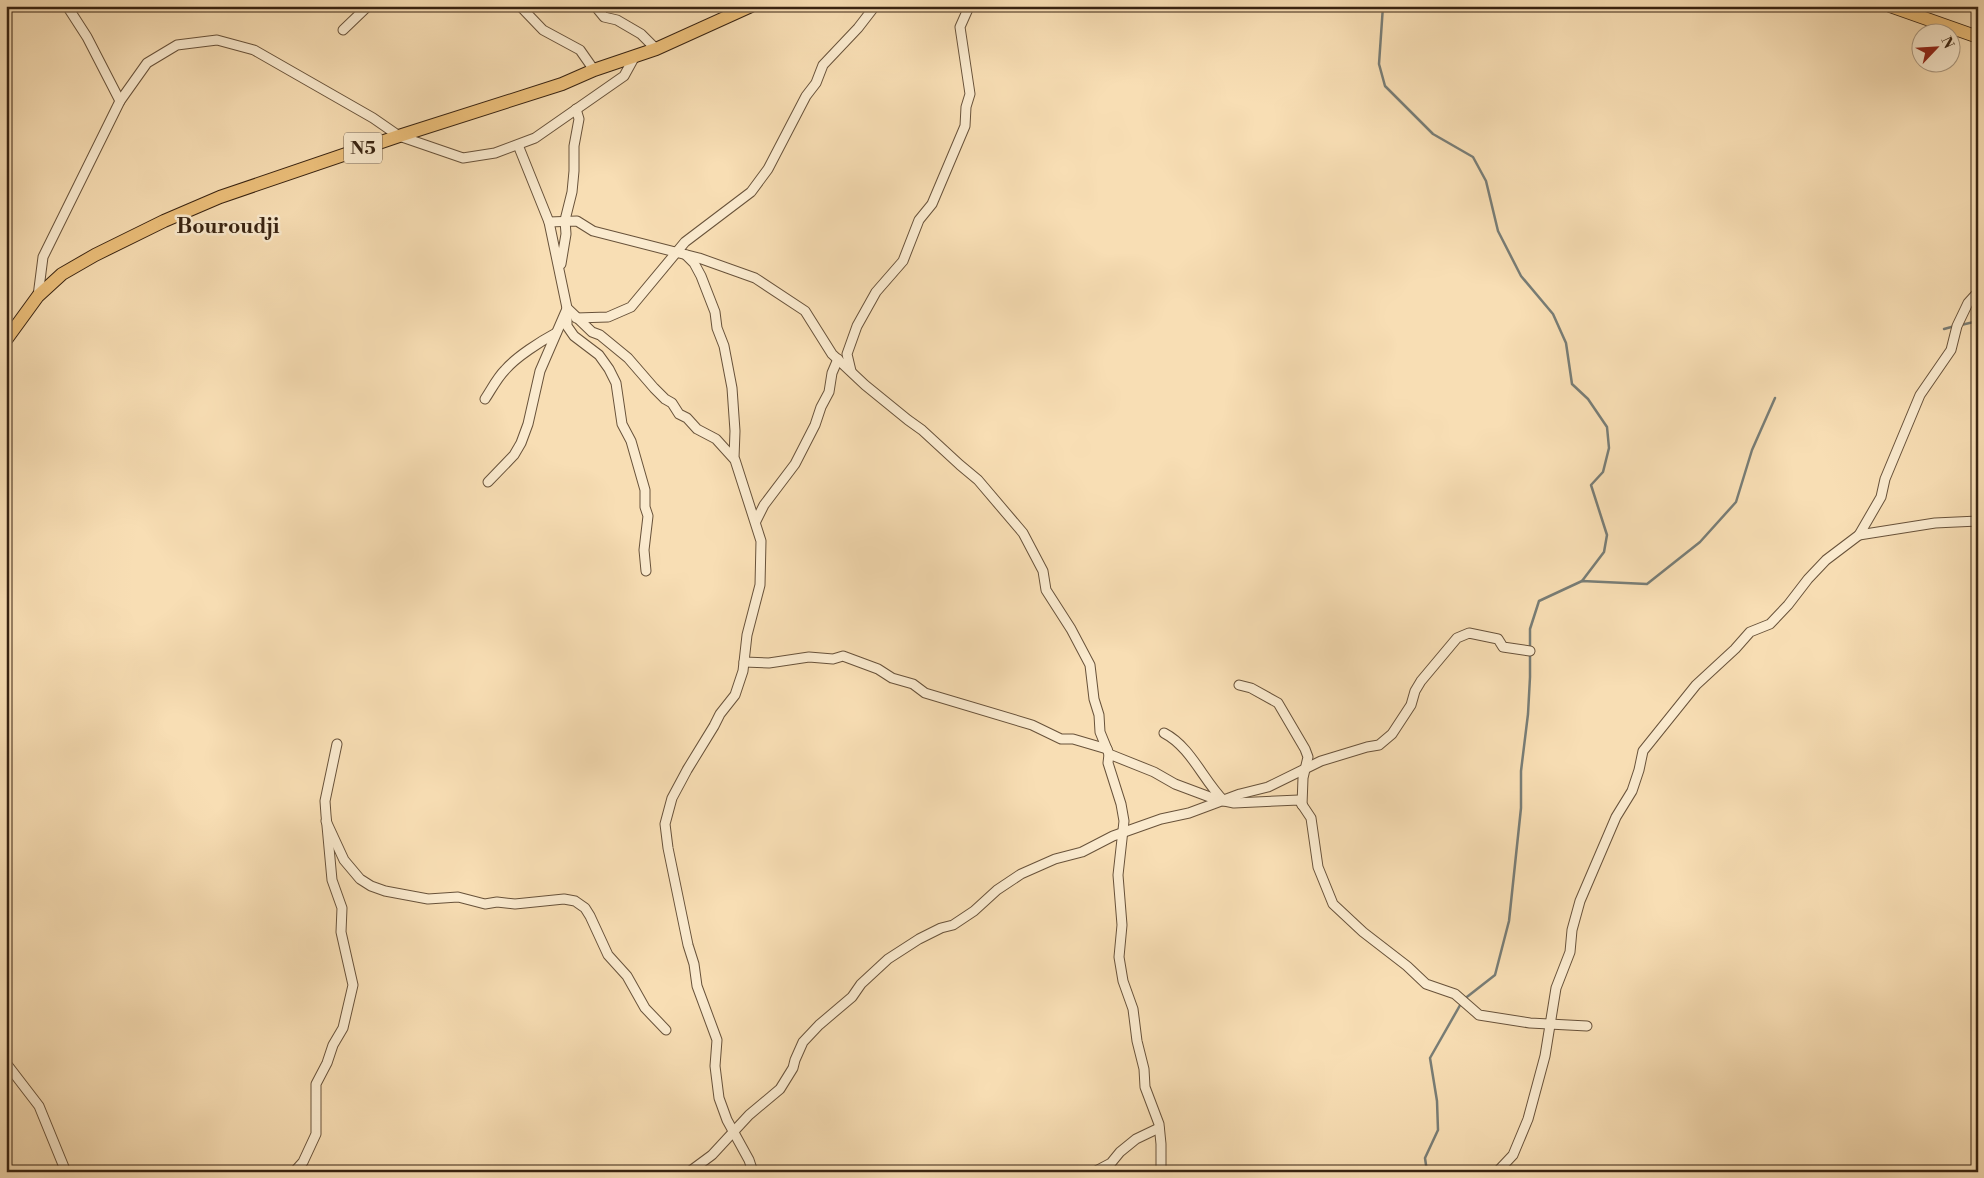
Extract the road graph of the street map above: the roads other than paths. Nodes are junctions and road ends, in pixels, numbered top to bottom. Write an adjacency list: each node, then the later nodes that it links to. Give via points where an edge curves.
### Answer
1 (67, 6): 14 (street)
2 (368, 6): 9 (street)
3 (520, 6): 13 (street, via 543,30 580,50)
4 (595, 6): 11 (street, via 604,17 617,20 641,34)
5 (751, 6): 11 (highway, N5)
6 (875, 6): 20 (street, via 823,65 768,170 751,192)
7 (966, 6): 30 (street, via 968,9 960,27 970,94 965,126 932,204 919,220 904,260 876,292 858,326 847,354)
8 (1890, 6): 10 (highway)
9 (343, 30)
10 (1978, 37)
11 (656, 50): 12 (highway, N5)
12 (634, 56): 13 (highway, N5); 15 (street, via 624,76)
13 (594, 70): 16 (highway, N5, via 562,84)
14 (120, 101): 16 (street, via 147,63 177,45 217,40 254,50); 24 (street, via 43,257)
15 (576, 109): 17 (street, via 535,138); 18 (street, via 579,119 572,192)
16 (399, 136): 17 (street, via 463,158); 24 (highway, N5, via 220,197 164,221 62,274)
17 (518, 145): 19 (street)
18 (565, 220): 19 (street); 20 (street, via 577,221 593,231); 22 (street)
19 (549, 222): 22 (street)
20 (676, 252): 21 (street); 26 (street, via 631,307 608,317)
21 (686, 254): 29 (street, via 754,278 805,311); 32 (street, via 701,276 724,346 732,388)
22 (560, 270): 25 (street)
23 (1978, 292): 36 (street, via 1968,303 1957,326 1951,350 1920,395 1881,497)
24 (38, 296): 28 (highway, N5)
25 (567, 308): 26 (street); 27 (street); 37 (street, via 567,326 574,336 599,356 616,383 622,424 631,441 645,490 648,516 644,550)
26 (576, 318): 32 (street, via 628,358 679,414 716,439)
27 (556, 333): 31 (street, via 513,362); 33 (street, via 540,371 521,443 514,456)
28 (6, 340)
29 (838, 360): 30 (street); 34 (street, via 815,425 795,464)
30 (852, 372): 43 (street, via 978,480 1023,534 1043,571 1046,590 1090,665 1100,732)
31 (485, 399)
32 (734, 458): 34 (street)
33 (488, 482)
34 (756, 521): 39 (street, via 762,541 760,585 747,634)
35 (1978, 521): 36 (street, via 1935,523)
36 (1859, 535): 49 (street, via 1826,560 1770,624 1750,632 1696,685 1643,751 1632,791 1616,817 1580,901 1570,952 1556,988)
37 (646, 571)
38 (1530, 651): 44 (street, via 1503,647 1498,639 1485,635 1469,633 1457,638 1421,681 1411,705 1392,734 1379,745 1321,761)
39 (744, 662): 43 (street, via 843,656 913,684 925,692 1032,724 1061,739 1073,739); 54 (street, via 735,696 720,714 687,770 672,798 665,824 697,986 717,1040 715,1066 719,1098)
40 (1239, 685): 44 (street, via 1278,703 1305,748 1308,757)
41 (1164, 733): 45 (street, via 1188,755)
42 (338, 744): 47 (street, via 325,801)
43 (1108, 751): 45 (street, via 1175,784); 48 (street, via 1108,763 1123,811)
44 (1305, 769): 45 (street, via 1268,787); 46 (street)
45 (1224, 801): 46 (street, via 1299,800); 48 (street)
46 (1302, 806): 49 (street, via 1311,818 1324,886 1333,904 1350,920 1426,984 1455,994 1479,1015)
47 (326, 821): 51 (street, via 344,860 360,879 378,888 412,897 458,897 485,904 575,901 585,908 608,955 627,976 645,1008); 56 (street, via 332,880 342,908 341,932 353,985 343,1028 316,1084 316,1134 303,1162)
48 (1123, 833): 53 (street, via 1118,875 1122,925 1119,957 1133,1009 1145,1087); 54 (street, via 1021,874 954,925 941,928 888,959 810,1035 799,1051 785,1084)
49 (1550, 1024): 50 (street); 61 (street, via 1528,1118 1514,1155)
50 (1587, 1026)
51 (666, 1030)
52 (6, 1063): 55 (street, via 39,1106)
53 (1159, 1128): 59 (street, via 1136,1139 1111,1163); 60 (street)
54 (734, 1132): 57 (street); 58 (street)
55 (66, 1172)
56 (294, 1172)
57 (689, 1172)
58 (753, 1172)
59 (1094, 1172)
60 (1160, 1172)
61 (1497, 1172)

